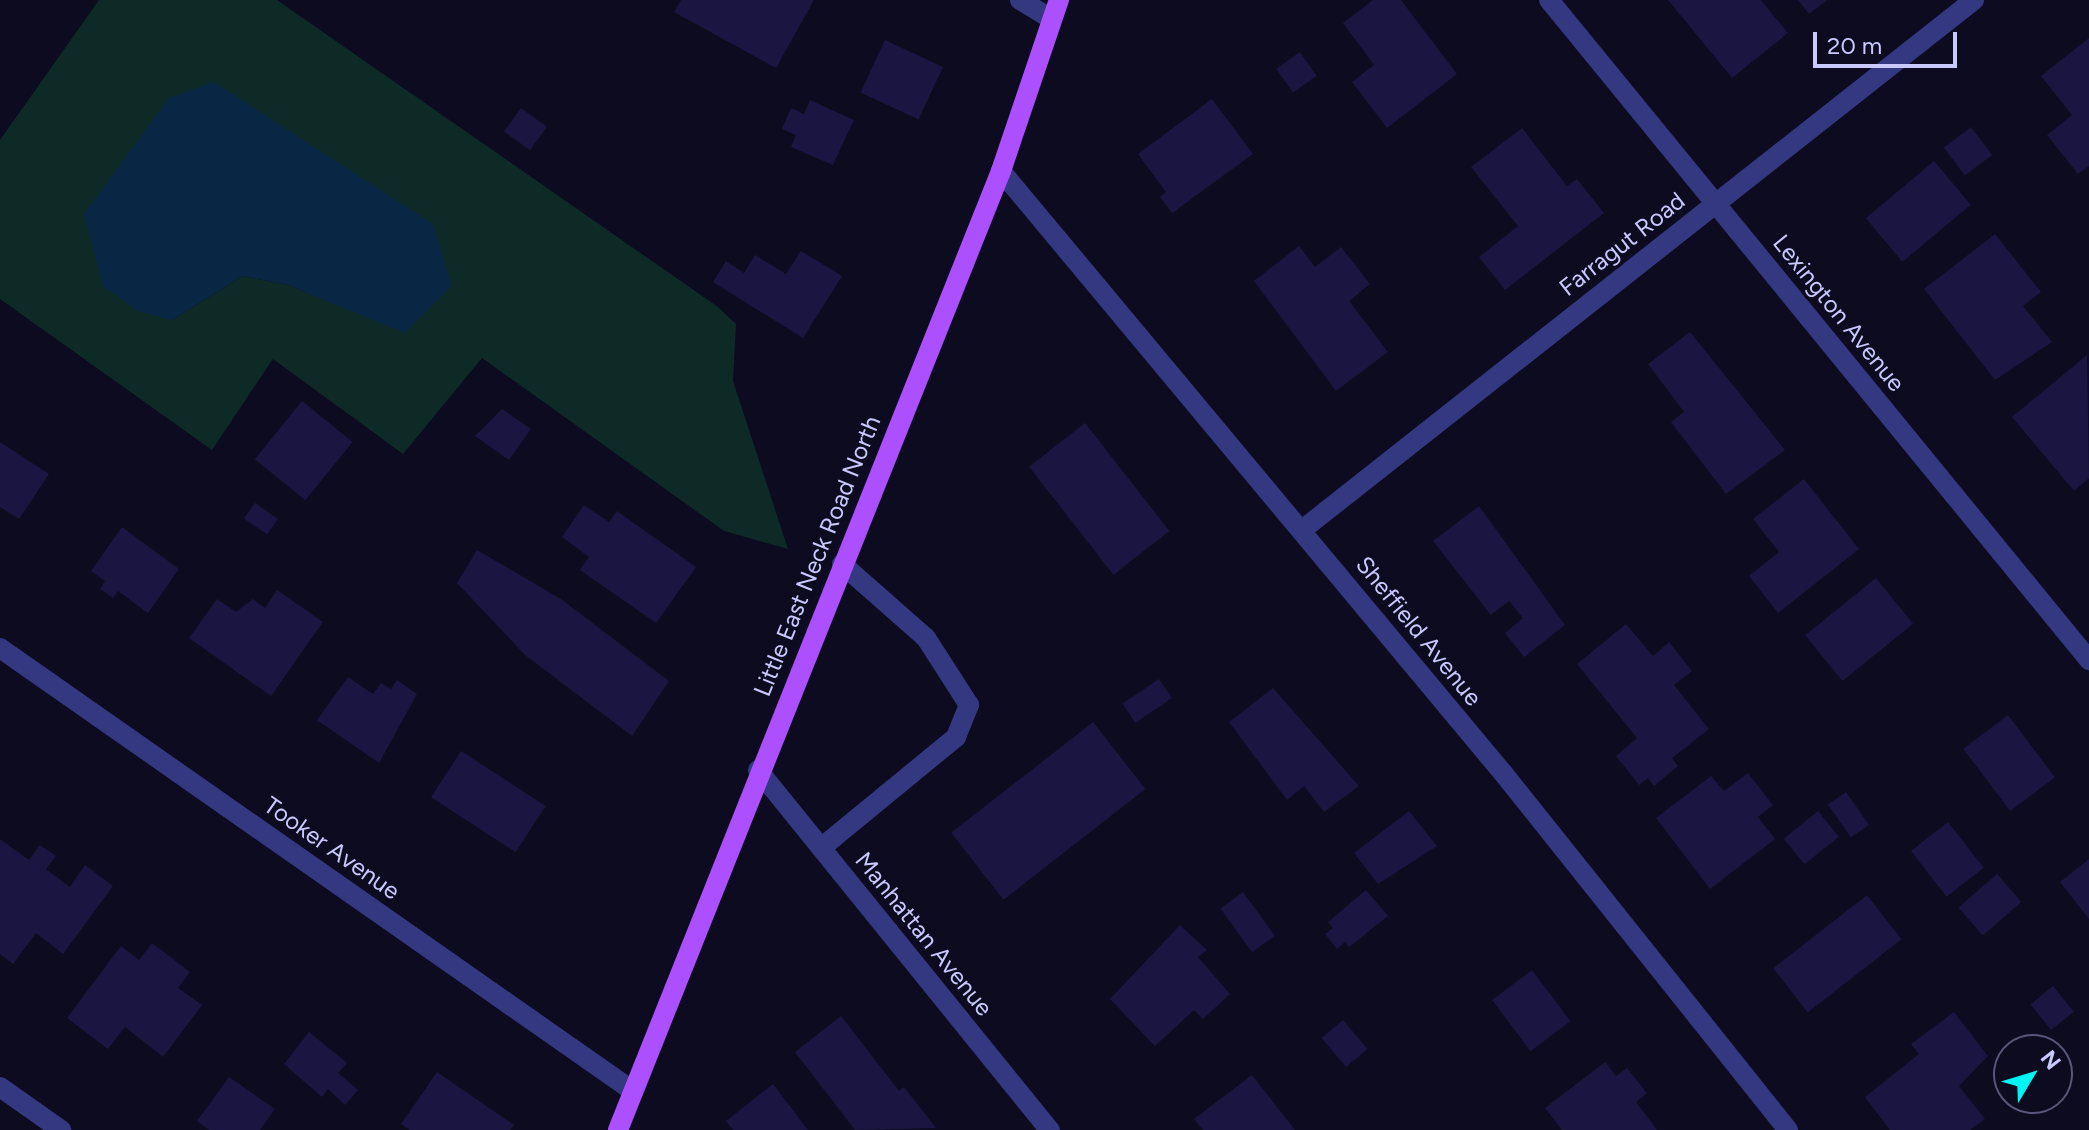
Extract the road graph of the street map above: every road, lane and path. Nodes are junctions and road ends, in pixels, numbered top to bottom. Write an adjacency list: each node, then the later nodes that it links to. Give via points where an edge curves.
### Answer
1 (1020, 0): 4 (street)
2 (1549, 0): 6 (street, Lexington Avenue)
3 (1974, 0): 6 (street, Farragut Road)
4 (1056, 9): 5 (main road, Little East Neck Road North)
5 (1001, 171): 7 (street, Sheffield Avenue); 8 (main road, Little East Neck Road North)
6 (1716, 203): 7 (street, Farragut Road); 10 (street, Lexington Avenue)
7 (1302, 530): 18 (street, Sheffield Avenue)
8 (842, 564): 11 (main road, Little East Neck Road North); 12 (street, via 926,638 959,680 969,705 956,737)
9 (3, 655): 14 (street, Tooker Avenue)
10 (2089, 660)
11 (758, 770): 12 (street, Manhattan Avenue); 14 (main road, Little East Neck Road North)
12 (821, 848): 17 (street, Manhattan Avenue)
13 (0, 1087): 15 (street)
14 (633, 1091): 16 (main road, Little East Neck Road North)
15 (61, 1130)
16 (618, 1130)
17 (1050, 1130)
18 (1788, 1130)

